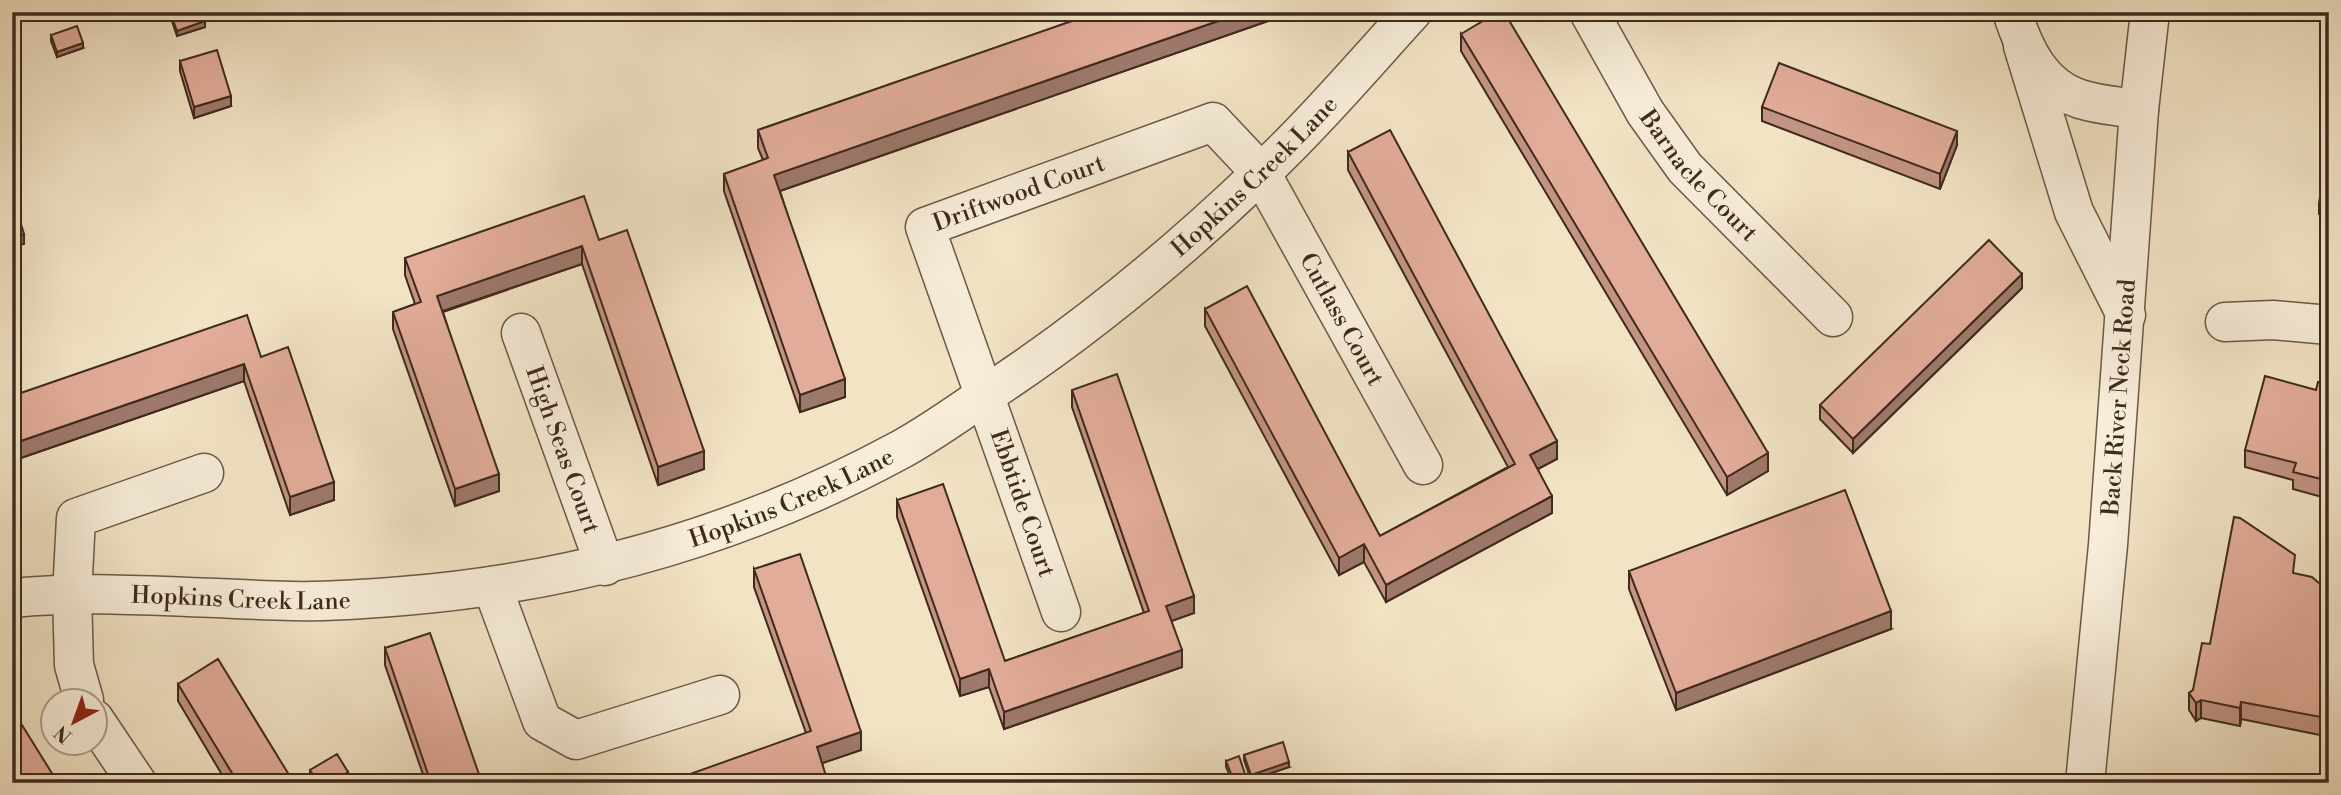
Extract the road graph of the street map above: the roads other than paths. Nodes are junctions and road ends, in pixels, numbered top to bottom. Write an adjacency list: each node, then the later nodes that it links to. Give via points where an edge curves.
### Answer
1 (1412, 12): 6 (street, Hopkins Creek Lane)
2 (1590, 12): 8 (street, Barnacle Court, via 1645,112 1685,168)
3 (2150, 12): 5 (street, Back River Neck Road)
4 (2017, 29): 5 (street, via 2051,85 2080,99); 7 (street, via 2074,212)
5 (2139, 110): 7 (street, Back River Neck Road)
6 (1261, 173): 12 (street, Hopkins Creek Lane, via 1123,295); 12 (street, Driftwood Court, via 1213,122 925,227); 13 (street, Cutlass Court)
7 (2126, 315): 24 (street, Back River Neck Road)
8 (1833, 317)
9 (2225, 322): 10 (street)
10 (2329, 325)
11 (521, 333): 15 (street, High Seas Court)
12 (985, 395): 15 (street, Hopkins Creek Lane, via 902,449 835,484 762,516); 19 (street, Ebbtide Court)
13 (1423, 465)
14 (204, 473): 17 (street, via 76,517)
15 (605, 566): 16 (street, Hopkins Creek Lane)
16 (492, 586): 17 (street, Hopkins Creek Lane, via 342,600); 21 (street, via 542,721 576,740)
17 (72, 595): 18 (street, Hopkins Creek Lane); 20 (street, via 74,665)
18 (12, 598)
19 (1061, 612)
20 (80, 686)
21 (720, 695)
22 (108, 740): 23 (street)
23 (137, 783)
24 (2085, 783)

